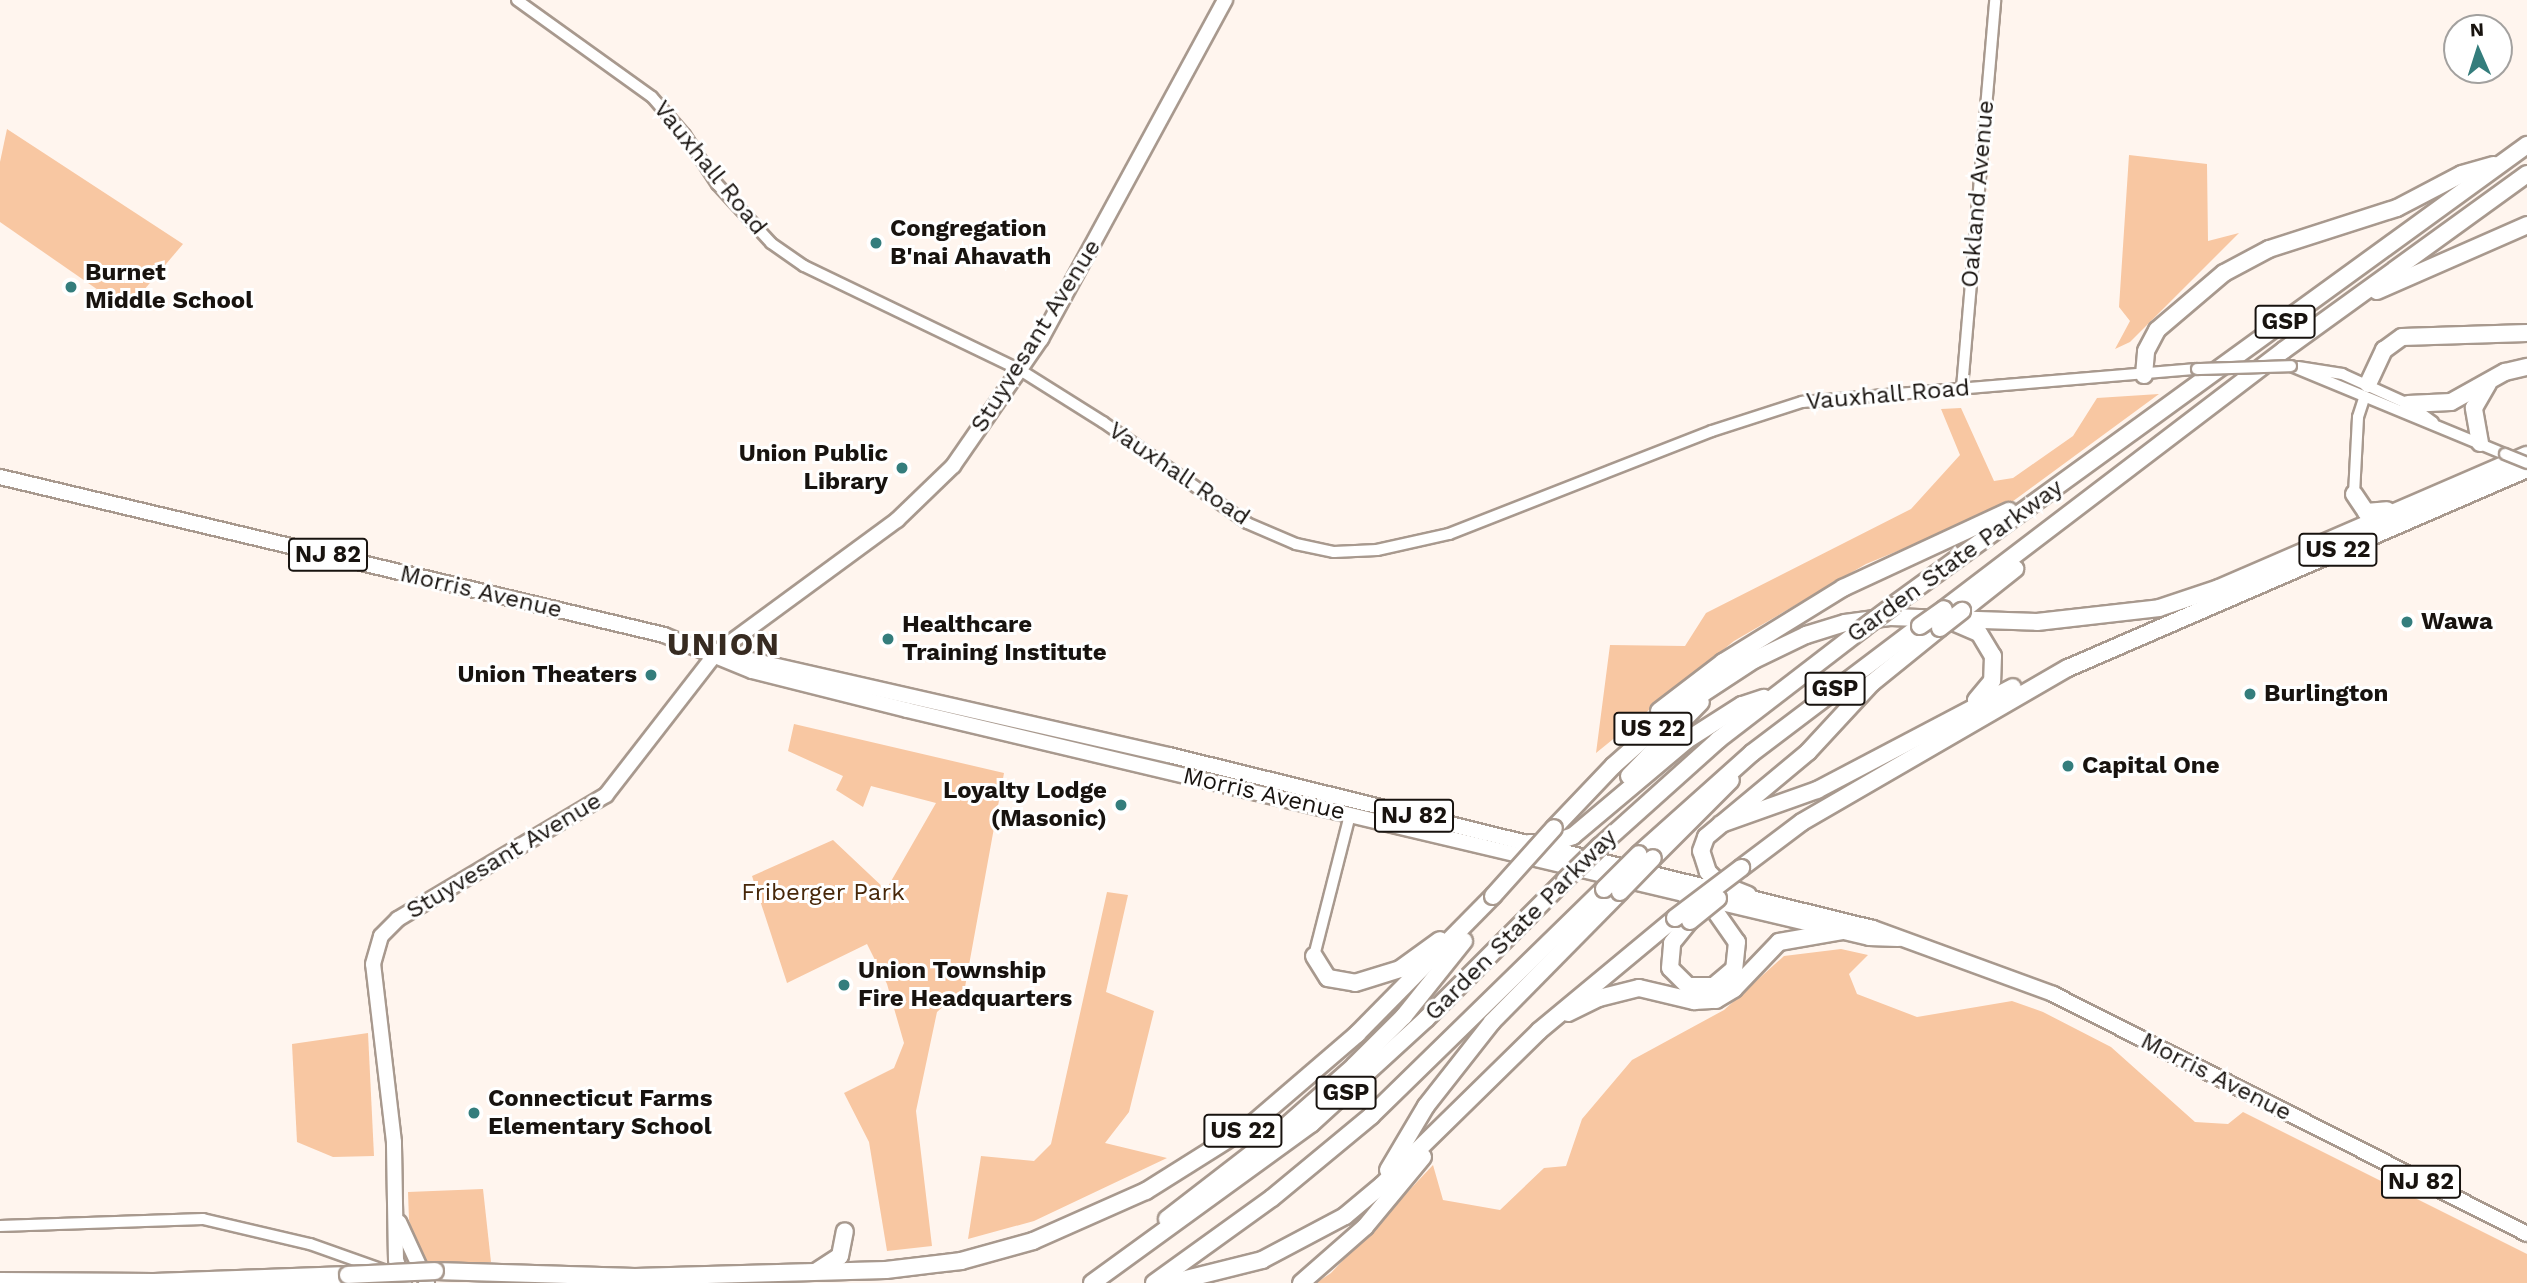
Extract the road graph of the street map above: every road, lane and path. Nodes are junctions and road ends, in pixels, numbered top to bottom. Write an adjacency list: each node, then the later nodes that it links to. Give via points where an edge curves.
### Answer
1 (517, 0): 12 (street, Vauxhall Road, via 652,97 685,135 717,184 771,243 813,270)
2 (1225, 0): 12 (main road, Stuyvesant Avenue, via 1120,197)
3 (1995, 0): 15 (street, Oakland Avenue)
4 (2527, 145): 5 (highway, Garden State Parkway / GSP)
5 (2503, 162): 13 (highway, via 2462,174 2397,208 2287,243 2235,266 2161,325 2146,351); 24 (highway, Garden State Parkway / GSP)
6 (2527, 174): 8 (highway, Garden State Parkway / GSP)
7 (2527, 225): 8 (highway)
8 (2343, 307): 27 (highway, Garden State Parkway / GSP)
9 (2527, 333): 16 (highway, via 2402,337 2384,350)
10 (2291, 366): 13 (street, Vauxhall Road, bridge); 16 (street, Vauxhall Road, via 2327,382); 16 (street, Vauxhall Road, via 2332,370)
11 (2526, 367): 14 (highway)
12 (1020, 370): 15 (street, Vauxhall Road, via 1247,523 1295,544 1334,552 1389,548 1449,534 1790,405 1832,397); 30 (main road, Stuyvesant Avenue, via 981,430 920,500)
13 (2144, 374): 15 (street, Vauxhall Road)
14 (2497, 377): 17 (highway, via 2451,402); 19 (highway, via 2474,408)
15 (1962, 388)
16 (2366, 391): 17 (street, Vauxhall Road); 18 (street, Vauxhall Road); 25 (street, via 2358,417)
17 (2408, 404): 18 (street, Vauxhall Road)
18 (2438, 426): 19 (street, Vauxhall Road)
19 (2480, 443): 21 (street, Vauxhall Road, bridge)
20 (2527, 456): 26 (highway, US 22)
21 (2527, 463)
22 (2527, 469): 32 (highway, US 22)
23 (0, 477): 30 (main road, Morris Avenue / NJ 82, via 664,635)
24 (2067, 480): 33 (highway, Garden State Parkway / GSP, bridge); 35 (highway, via 1972,531 1854,582 1723,662 1641,727 1595,775)
25 (2354, 495): 26 (highway, via 2370,512); 28 (highway, via 2348,521)
26 (2413, 504): 28 (highway, US 22)
27 (2080, 508): 37 (highway, bridge, via 1872,683 1808,752); 40 (highway, Garden State Parkway / GSP, bridge, via 1752,753)
28 (2330, 540): 29 (highway, US 22, via 2199,596 2145,611 2037,622)
29 (1906, 616): 31 (highway, US 22, via 1825,628); 34 (highway, via 1968,627 1987,642 1994,661 1992,681)
30 (716, 653): 36 (main road, Morris Avenue / NJ 82, via 752,671); 39 (main road, Morris Avenue / NJ 82, via 955,705); 51 (main road, Stuyvesant Avenue, via 606,795 398,919 381,936 373,964 392,1125)
31 (1740, 668): 35 (highway, US 22, via 1661,722); 38 (highway, via 1698,705)
32 (2068, 668): 34 (highway, via 2039,675); 44 (highway, US 22, bridge, via 1843,799)
33 (1776, 693): 38 (highway, via 1742,705 1687,740); 59 (highway, Garden State Parkway / GSP, bridge, via 1600,846 1426,1019 1311,1124)
34 (1963, 710): 37 (highway, via 1825,786)
35 (1578, 803): 43 (highway, US 22, bridge)
36 (1350, 815): 41 (main road, Morris Avenue / NJ 82); 47 (street)
37 (1713, 829): 42 (highway, via 1702,848 1705,869 1719,883)
38 (1582, 830): 39 (highway, via 1558,842)
39 (1529, 843): 42 (main road, Morris Avenue / NJ 82)
40 (1612, 891): 50 (highway, via 1492,1022 1426,1106); 58 (highway, Garden State Parkway / GSP, via 1371,1116)
41 (1684, 894): 44 (highway, via 1715,911 1737,942 1737,964 1719,985 1693,988 1673,973 1670,948); 45 (main road, Morris Avenue / NJ 82)
42 (1748, 895): 46 (main road, Morris Avenue / NJ 82, via 1873,928)
43 (1493, 896): 47 (highway, via 1416,959 1380,977 1355,983 1332,980); 56 (highway, US 22, via 1357,1034 1226,1143 1146,1191 1062,1230 988,1254 931,1266); 59 (highway, via 1444,967 1382,1039 1277,1134)
44 (1682, 919): 48 (highway, US 22)
45 (1842, 931): 46 (main road, Morris Avenue / NJ 82); 48 (highway, via 1788,939 1767,951 1738,986 1721,998 1694,1001 1658,989 1633,988 1608,995)
46 (1898, 940): 54 (main road, Morris Avenue / NJ 82, via 2053,994)
47 (1314, 956)
48 (1539, 1031): 49 (highway, US 22)
49 (1494, 1072): 50 (highway, US 22); 55 (highway)
50 (1370, 1196): 58 (highway, US 22, via 1331,1225 1277,1254 1218,1274)
51 (397, 1214): 57 (main road, Stuyvesant Avenue); 61 (main road, Stuyvesant Avenue)
52 (0, 1226): 61 (street, via 211,1220 310,1244)
53 (845, 1231): 56 (highway, via 840,1256)
54 (2527, 1234)
55 (1345, 1246): 64 (highway); 65 (highway)
56 (815, 1272): 57 (highway, US 22)
57 (431, 1277): 60 (highway, US 22, bridge)
58 (1170, 1278): 63 (highway, Garden State Parkway / GSP)
59 (1097, 1279)
60 (0, 1280)
61 (402, 1280): 62 (street)
62 (415, 1283)
63 (1154, 1283)
64 (1287, 1283)
65 (1301, 1283)

